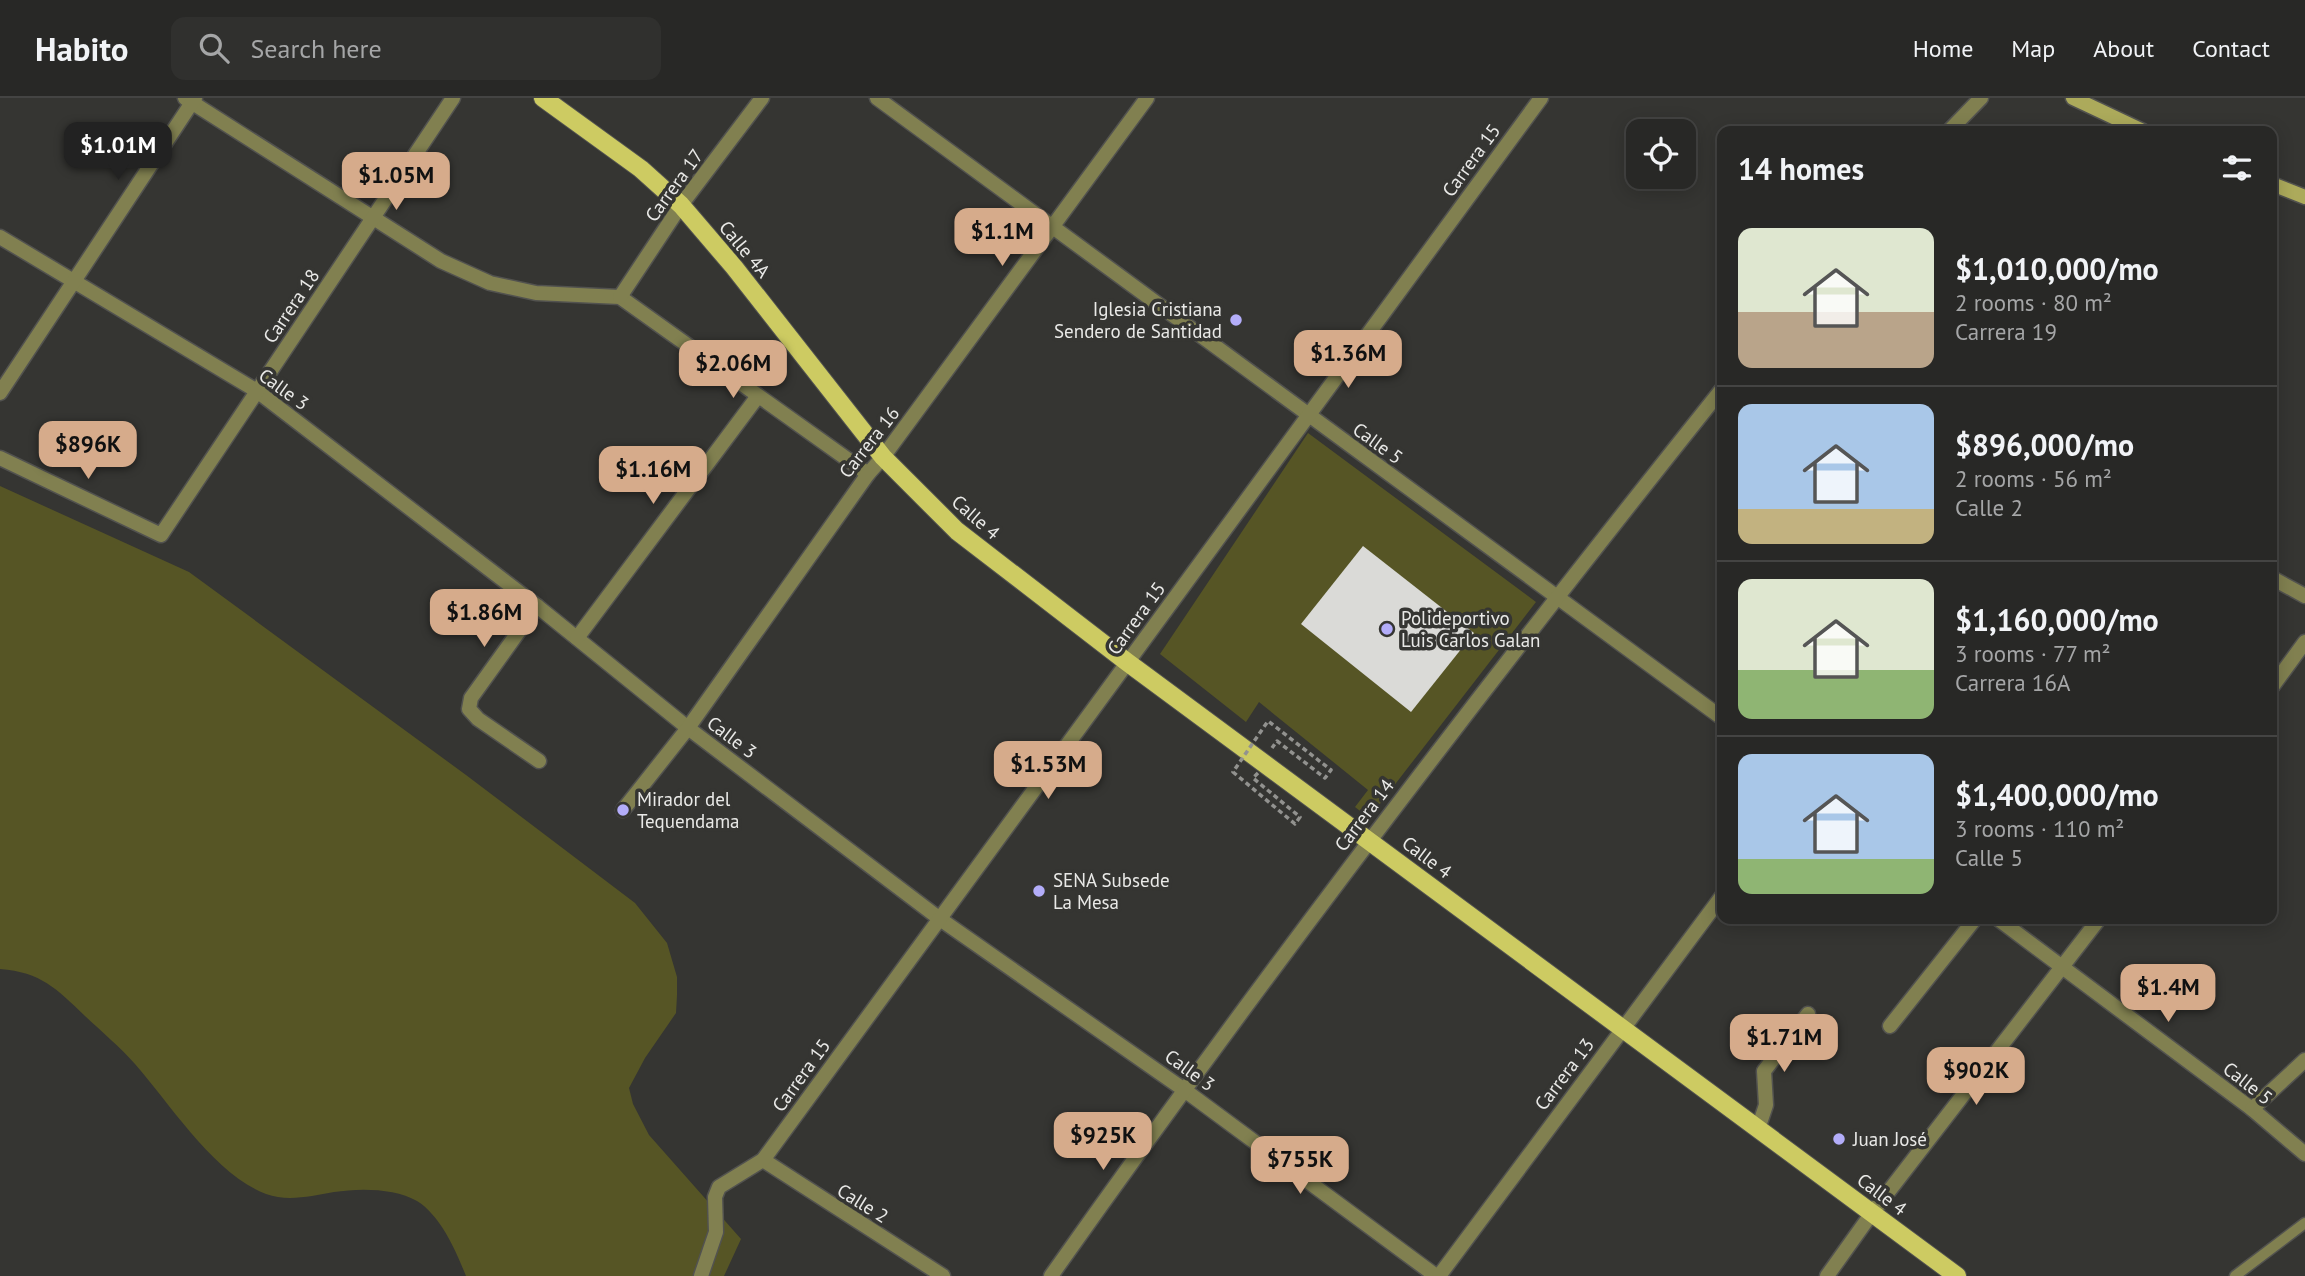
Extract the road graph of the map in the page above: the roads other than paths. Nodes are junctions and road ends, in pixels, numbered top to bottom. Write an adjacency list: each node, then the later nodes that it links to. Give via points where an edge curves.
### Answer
1 (453, 98): 15 (street, Carrera 18)
2 (543, 98): 14 (main road, Calle 4A, via 641,169)
3 (762, 98): 14 (street, Carrera 17)
4 (877, 98): 16 (street, Calle 5)
5 (1147, 98): 16 (street, Carrera 16)
6 (1541, 98): 24 (street, Carrera 15)
7 (1982, 98): 10 (street)
8 (2073, 98): 11 (main road)
9 (190, 99): 15 (street); 18 (street)
10 (1954, 126)
11 (2132, 126)
12 (2277, 186): 13 (main road)
13 (2305, 197)
14 (681, 205): 19 (street, Carrera 17); 25 (main road, Calle 4A)
15 (373, 218): 19 (street, via 441,261 490,283 536,293); 20 (street, Carrera 18)
16 (1053, 228): 24 (street, Calle 5); 25 (street, Carrera 16)
17 (0, 237): 18 (street, Calle 3)
18 (74, 281): 20 (street, Calle 3); 21 (street)
19 (620, 297): 23 (street)
20 (257, 391): 26 (street, Carrera 18, via 161,534); 31 (street, Calle 3)
21 (0, 393)
22 (1717, 395): 30 (street, Carrera 14)
23 (758, 396): 27 (street); 32 (street)
24 (1308, 415): 30 (street, Calle 5); 34 (street, Carrera 15)
25 (883, 457): 27 (street, Carrera 16); 34 (main road, Calle 4, via 957,531)
26 (0, 458)
27 (868, 474): 37 (street, Carrera 16)
28 (2277, 581): 29 (street)
29 (2305, 596)
30 (1555, 597): 36 (street, Calle 5); 40 (street, Carrera 14)
31 (537, 606): 32 (street, Calle 3); 38 (street, via 471,698 469,709)
32 (577, 638): 37 (street, Calle 3)
33 (2305, 642): 35 (street)
34 (1128, 662): 40 (main road, Calle 4); 42 (street, Carrera 15)
35 (2277, 680)
36 (1717, 714)
37 (688, 728): 39 (street, Carrera 16); 42 (street, Calle 3)
38 (539, 761)
39 (623, 810)
40 (1369, 841): 49 (main road, Calle 4); 51 (street, Carrera 14)
41 (1717, 903): 49 (street, Carrera 13)
42 (940, 919): 51 (street, Calle 3); 55 (street, Carrera 15)
43 (1971, 924): 48 (street)
44 (2005, 924): 46 (street, Calle 5)
45 (2095, 924): 46 (street)
46 (2063, 967): 52 (street, Calle 5); 56 (street)
47 (1808, 1014): 53 (street, via 1764,1071 1766,1105)
48 (1890, 1026)
49 (1622, 1028): 53 (main road, Calle 4); 61 (street, Carrera 13)
50 (2305, 1060): 52 (street)
51 (1184, 1089): 60 (street, Carrera 14); 61 (street, Calle 3)
52 (2252, 1109): 54 (street, Calle 5)
53 (1759, 1129): 56 (main road, Calle 4)
54 (2305, 1154)
55 (763, 1160): 58 (street, via 719,1187 716,1232); 59 (street, Calle 2)
56 (1872, 1213): 62 (street); 63 (main road, Calle 4)
57 (2305, 1223): 64 (lane)
58 (701, 1276)
59 (943, 1276)
60 (1051, 1276)
61 (1438, 1276)
62 (1827, 1276)
63 (1957, 1276)
64 (2235, 1276)

